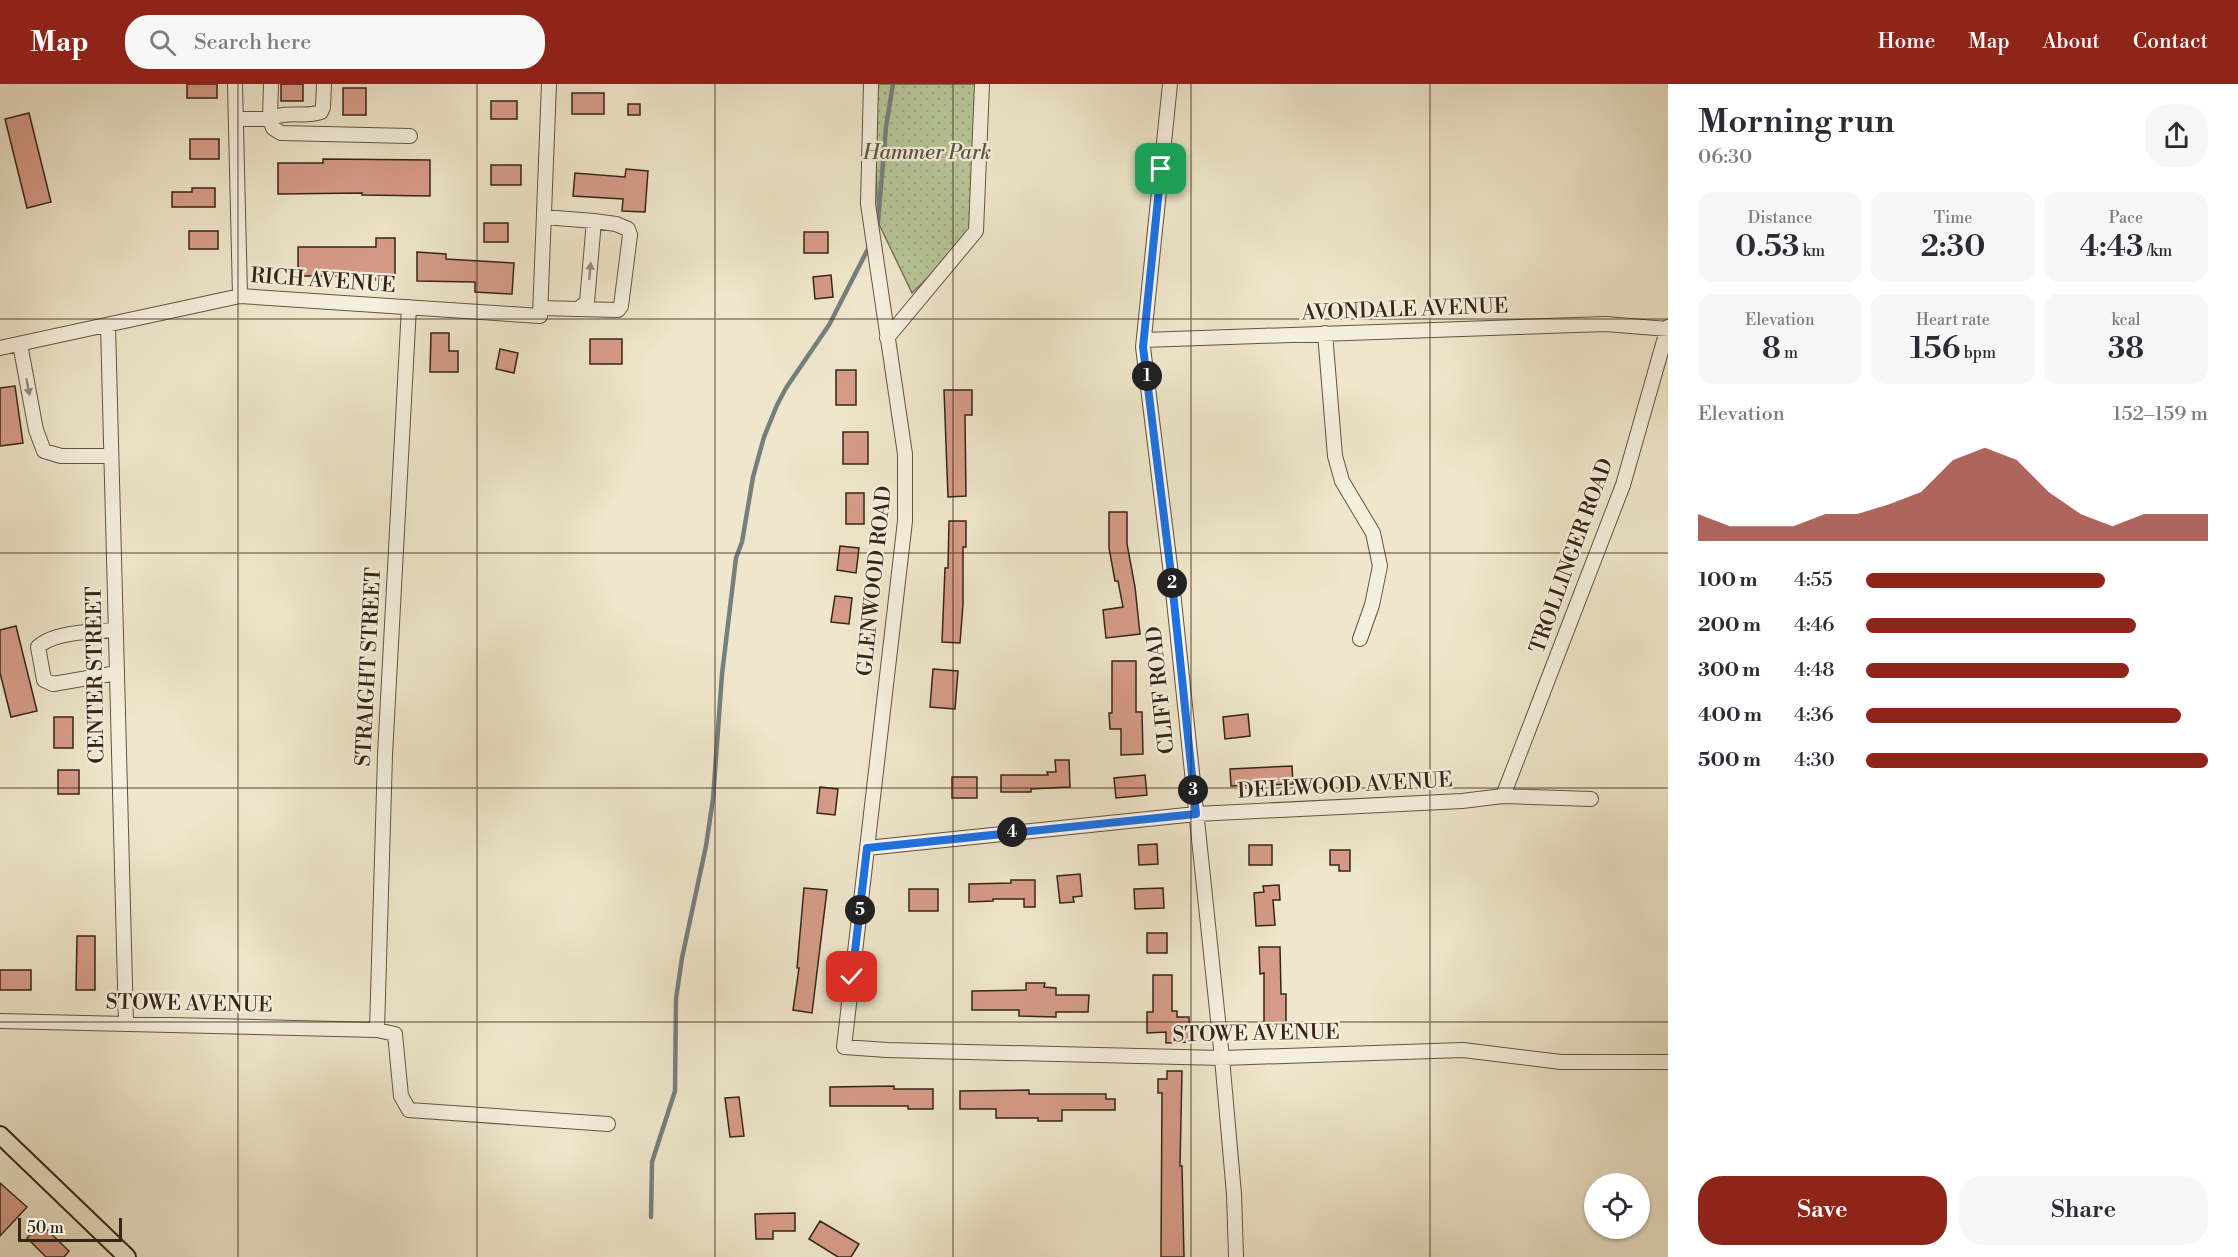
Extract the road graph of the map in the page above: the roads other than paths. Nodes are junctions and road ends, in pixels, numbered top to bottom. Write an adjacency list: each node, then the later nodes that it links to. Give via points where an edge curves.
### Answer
1 (235, 84): 8 (street)
2 (271, 84): 9 (street)
3 (324, 84): 9 (street, via 321,112 280,114)
4 (549, 84): 11 (street)
5 (871, 84): 20 (street, GLENWOOD ROAD, via 868,204)
6 (982, 84): 20 (street, via 976,231)
7 (1170, 84): 21 (street, CLIFF ROAD)
8 (236, 119): 9 (street); 13 (street)
9 (270, 119): 10 (street, via 273,128 281,133)
10 (410, 136)
11 (544, 216): 12 (street); 16 (street)
12 (594, 221): 15 (street, one-way to 12, via 587,302); 15 (street, RICH AVENUE, via 628,229 621,306 618,310)
13 (240, 296): 14 (street, RICH AVENUE); 17 (street, RICH AVENUE)
14 (409, 307): 16 (street, RICH AVENUE); 34 (street, STRAIGHT STREET, via 385,755)
15 (578, 309): 16 (street, RICH AVENUE)
16 (541, 312)
17 (108, 325): 22 (street, RICH AVENUE); 24 (street, CENTER STREET)
18 (1668, 328): 19 (street, AVONDALE AVENUE, via 1606,324); 28 (street, TROLLINGER ROAD, via 1623,485)
19 (1325, 333): 21 (street, AVONDALE AVENUE); 26 (street, via 1335,456 1342,481 1372,534 1380,566)
20 (887, 338): 31 (street, GLENWOOD ROAD, via 905,454 905,521)
21 (1144, 340): 30 (street, CLIFF ROAD)
22 (20, 344): 23 (street, RICH AVENUE); 24 (street, one-way to 24, via 36,430 44,451 61,456)
23 (0, 348)
24 (111, 456): 25 (street, CENTER STREET)
25 (116, 630): 27 (street, CENTER STREET); 27 (street, via 88,631 44,641 38,647 44,680 54,684)
26 (1360, 639)
27 (117, 673): 33 (street, CENTER STREET)
28 (1503, 796): 29 (street, DELLWOOD AVENUE); 30 (street, DELLWOOD AVENUE)
29 (1591, 799)
30 (1196, 814): 31 (street, DELLWOOD AVENUE); 36 (street, CLIFF ROAD)
31 (867, 848): 35 (street, GLENWOOD ROAD)
32 (0, 1021): 33 (street, STOWE AVENUE)
33 (126, 1024): 34 (street, STOWE AVENUE)
34 (377, 1030): 38 (street, via 395,1034 401,1096 409,1110)
35 (844, 1047): 36 (street, STOWE AVENUE)
36 (1222, 1058): 37 (street, STOWE AVENUE, via 1463,1050 1561,1062); 41 (street, CLIFF ROAD)
37 (1668, 1062)
38 (609, 1124)
39 (0, 1135): 40 (main road)
40 (127, 1257)
41 (1236, 1257)

